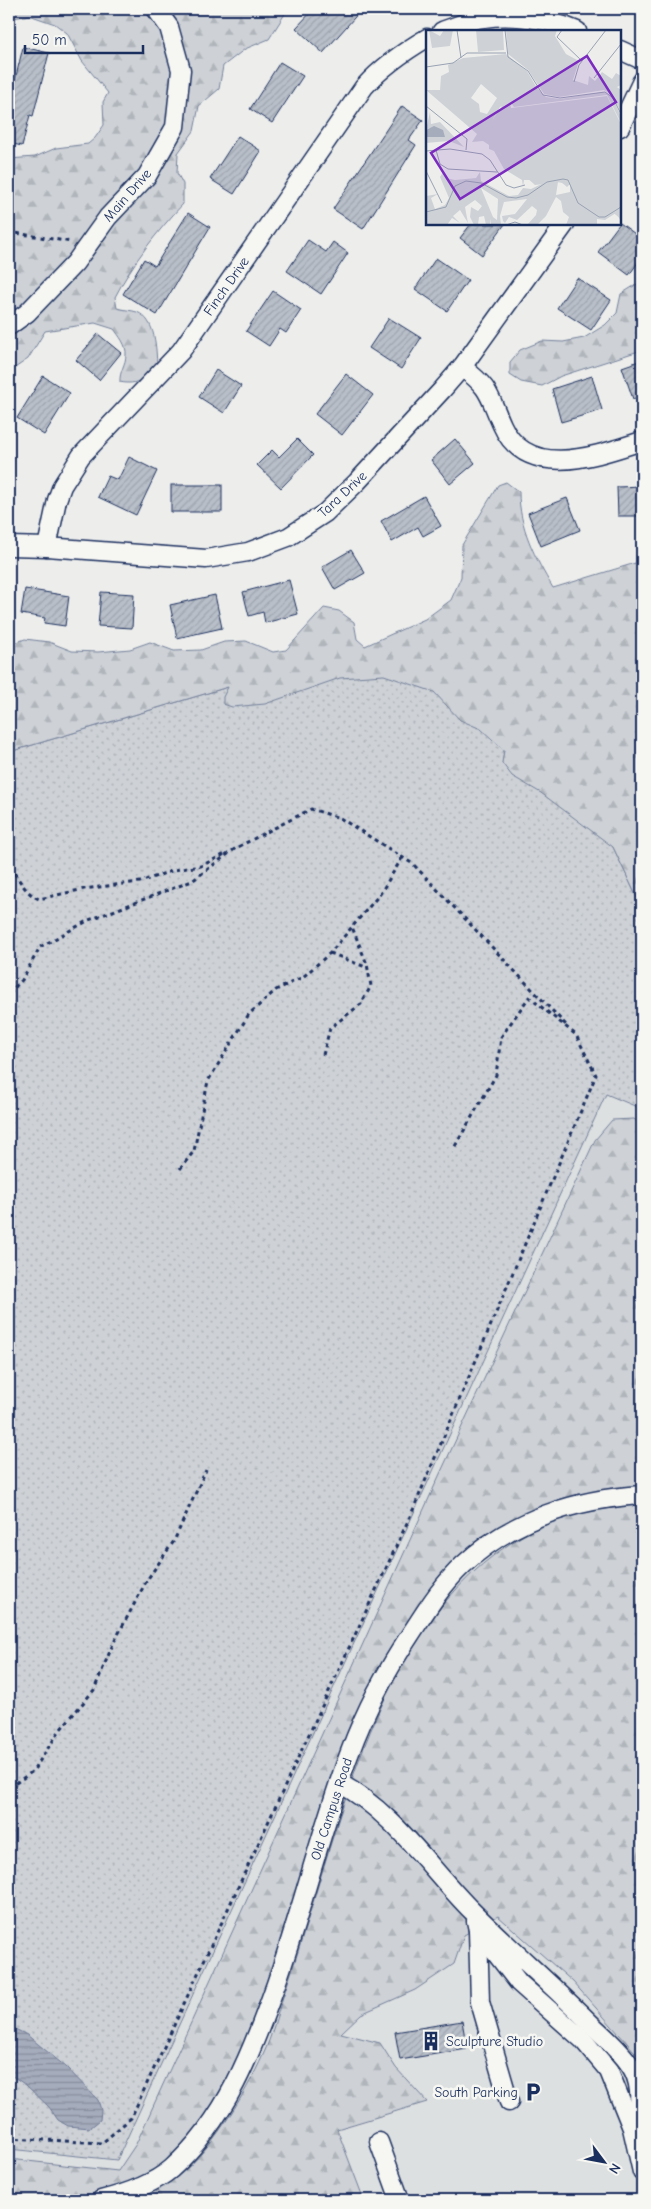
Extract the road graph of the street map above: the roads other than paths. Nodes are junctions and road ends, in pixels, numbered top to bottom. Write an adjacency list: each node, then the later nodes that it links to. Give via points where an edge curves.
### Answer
1 (156, 9): 11 (street, Main Drive, via 169,27 181,70 175,126 147,176 108,217 75,262 27,313)
2 (482, 13): 3 (street); 4 (street, via 524,18)
3 (444, 30)
4 (574, 30)
5 (426, 39): 15 (street, Finch Drive, via 402,52 364,87 180,350 81,456 62,486)
6 (621, 50): 7 (street)
7 (642, 60)
8 (642, 81): 9 (street)
9 (621, 125)
10 (564, 225): 12 (street, Tara Drive)
11 (9, 326)
12 (462, 367): 13 (street, via 490,393 508,436 520,449 536,457 570,460); 15 (street, Tara Drive, via 357,482 325,513 288,536 248,552 206,559)
13 (642, 441)
14 (9, 546): 15 (street, Tara Drive)
15 (48, 547)
16 (642, 1495): 17 (street, Old Campus Road, via 605,1498 536,1517 464,1564 436,1594 392,1662 350,1750)
17 (339, 1783): 18 (street, via 360,1794 380,1811); 24 (street, Old Campus Road, via 258,2036 229,2097 198,2142 169,2171 138,2189)
18 (472, 1911): 19 (street); 21 (street, via 551,1984 630,2064 640,2089)
19 (478, 1930): 20 (street, via 480,2002); 21 (street, via 519,1984 582,2040 609,2071)
20 (508, 2102)
21 (638, 2127): 23 (street)
22 (379, 2142): 25 (street)
23 (642, 2172)
24 (102, 2200)
25 (400, 2200)

